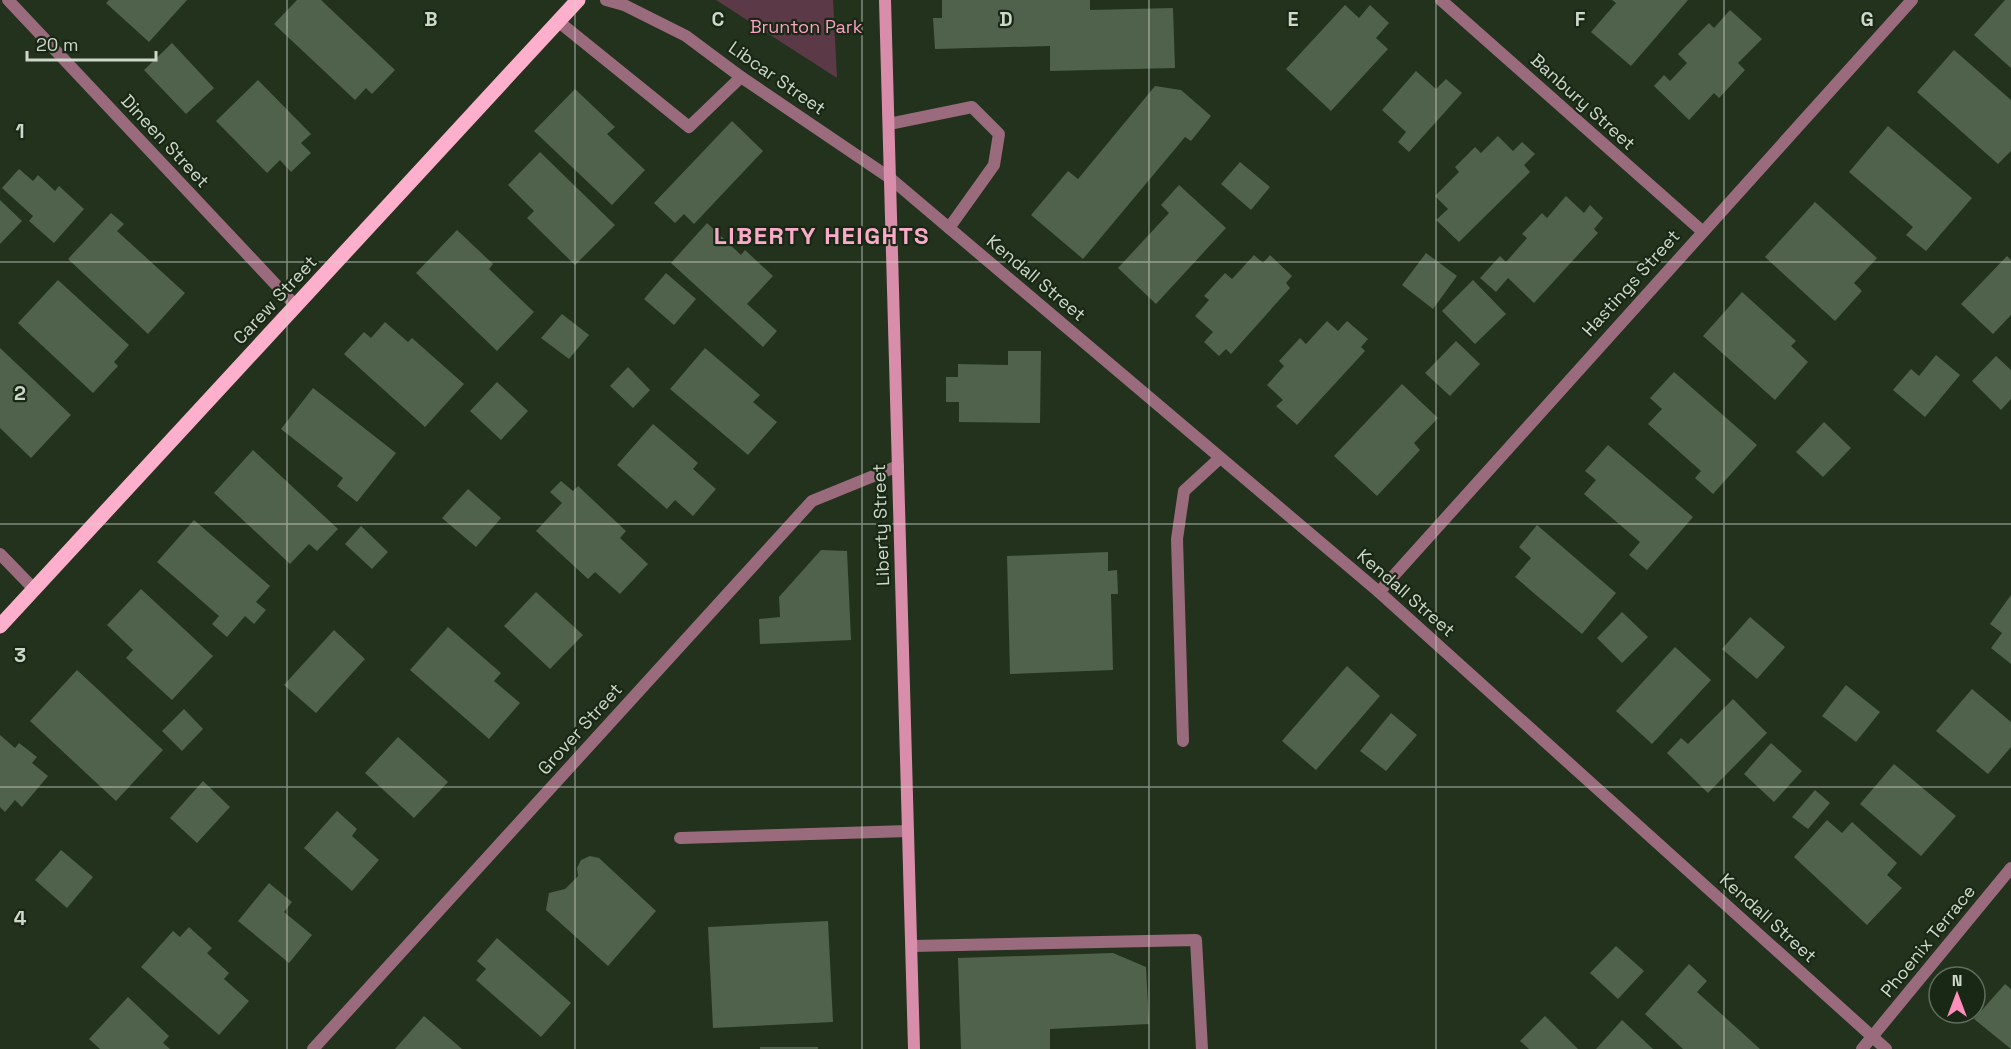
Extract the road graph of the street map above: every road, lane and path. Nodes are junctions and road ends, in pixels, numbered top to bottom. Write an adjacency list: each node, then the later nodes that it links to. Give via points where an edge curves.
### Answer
1 (8, 0): 13 (street, Dineen Street)
2 (578, 0): 7 (main road, Carew Street)
3 (606, 0): 8 (street, Libcar Street, via 686,36)
4 (885, 0): 9 (main road, Liberty Street)
5 (1441, 0): 12 (street, Banbury Street)
6 (1912, 0): 12 (street, Hastings Street)
7 (558, 22): 8 (street, via 689,127); 13 (main road, Carew Street)
8 (741, 77): 10 (street, Libcar Street)
9 (889, 124): 10 (main road, Liberty Street); 11 (street, via 972,107 999,134 994,165)
10 (890, 178): 11 (street, Kendall Street); 15 (main road, Liberty Street)
11 (949, 228): 14 (street, Kendall Street)
12 (1702, 231): 18 (street, Hastings Street)
13 (296, 306): 17 (main road, Carew Street)
14 (1220, 458): 18 (street, Kendall Street); 20 (street, via 1184,490 1180,506 1177,538)
15 (898, 466): 21 (main road, Liberty Street); 26 (street, Grover Street, via 812,501)
16 (0, 554): 17 (street)
17 (34, 589): 19 (main road, Carew Street)
18 (1379, 592): 25 (street, Kendall Street)
19 (0, 626)
20 (1183, 741)
21 (908, 831): 22 (street); 24 (main road, Liberty Street)
22 (680, 838)
23 (2011, 868): 25 (street, Phoenix Terrace)
24 (912, 946): 27 (main road, Liberty Street); 28 (street, via 1196,940)
25 (1873, 1037): 29 (street, Phoenix Terrace); 30 (street, Kendall Street)
26 (312, 1049)
27 (914, 1049)
28 (1202, 1049)
29 (1862, 1049)
30 (1886, 1049)

